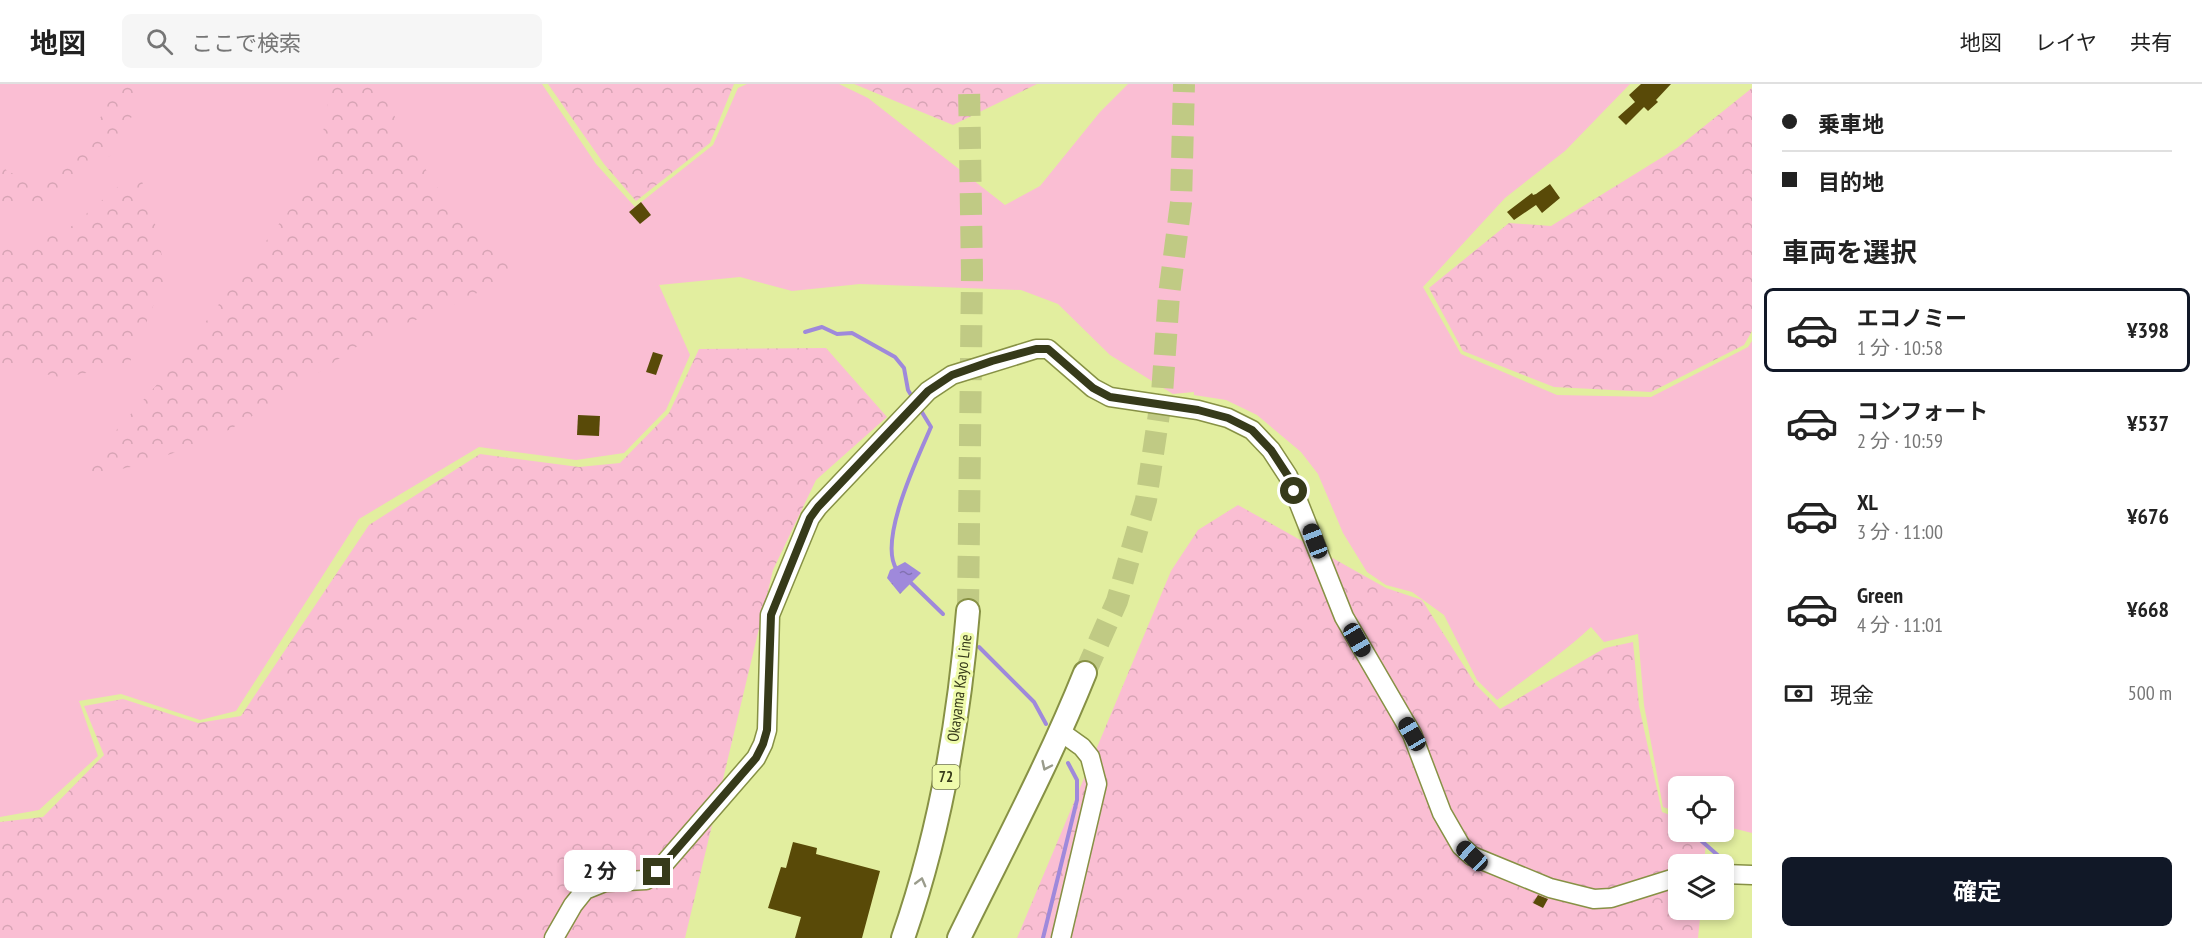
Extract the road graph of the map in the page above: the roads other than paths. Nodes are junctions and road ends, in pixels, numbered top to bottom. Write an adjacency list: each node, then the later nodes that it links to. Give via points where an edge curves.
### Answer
1 (968, 611): 7 (main road, Okayama Kayo Line / 72, one-way to 1, via 940,813 958,708)
2 (1085, 674): 3 (main road)
3 (1062, 732): 9 (main road, one-way to 9); 10 (street, via 1090,757 1097,784)
4 (1734, 874): 5 (street)
5 (1752, 875)
6 (1668, 880): 8 (street, via 1611,898 1594,899 1550,888 1472,856 1461,846 1442,813 1412,734 1344,617 1288,476 1271,450 1252,430 1228,418 1110,397 1093,388 1048,349 1036,349 952,375 928,391 818,507 771,615 767,730 756,758 657,872 646,880 605,882 585,890)
7 (903, 935)
8 (554, 938)
9 (959, 938)
10 (1061, 938)

